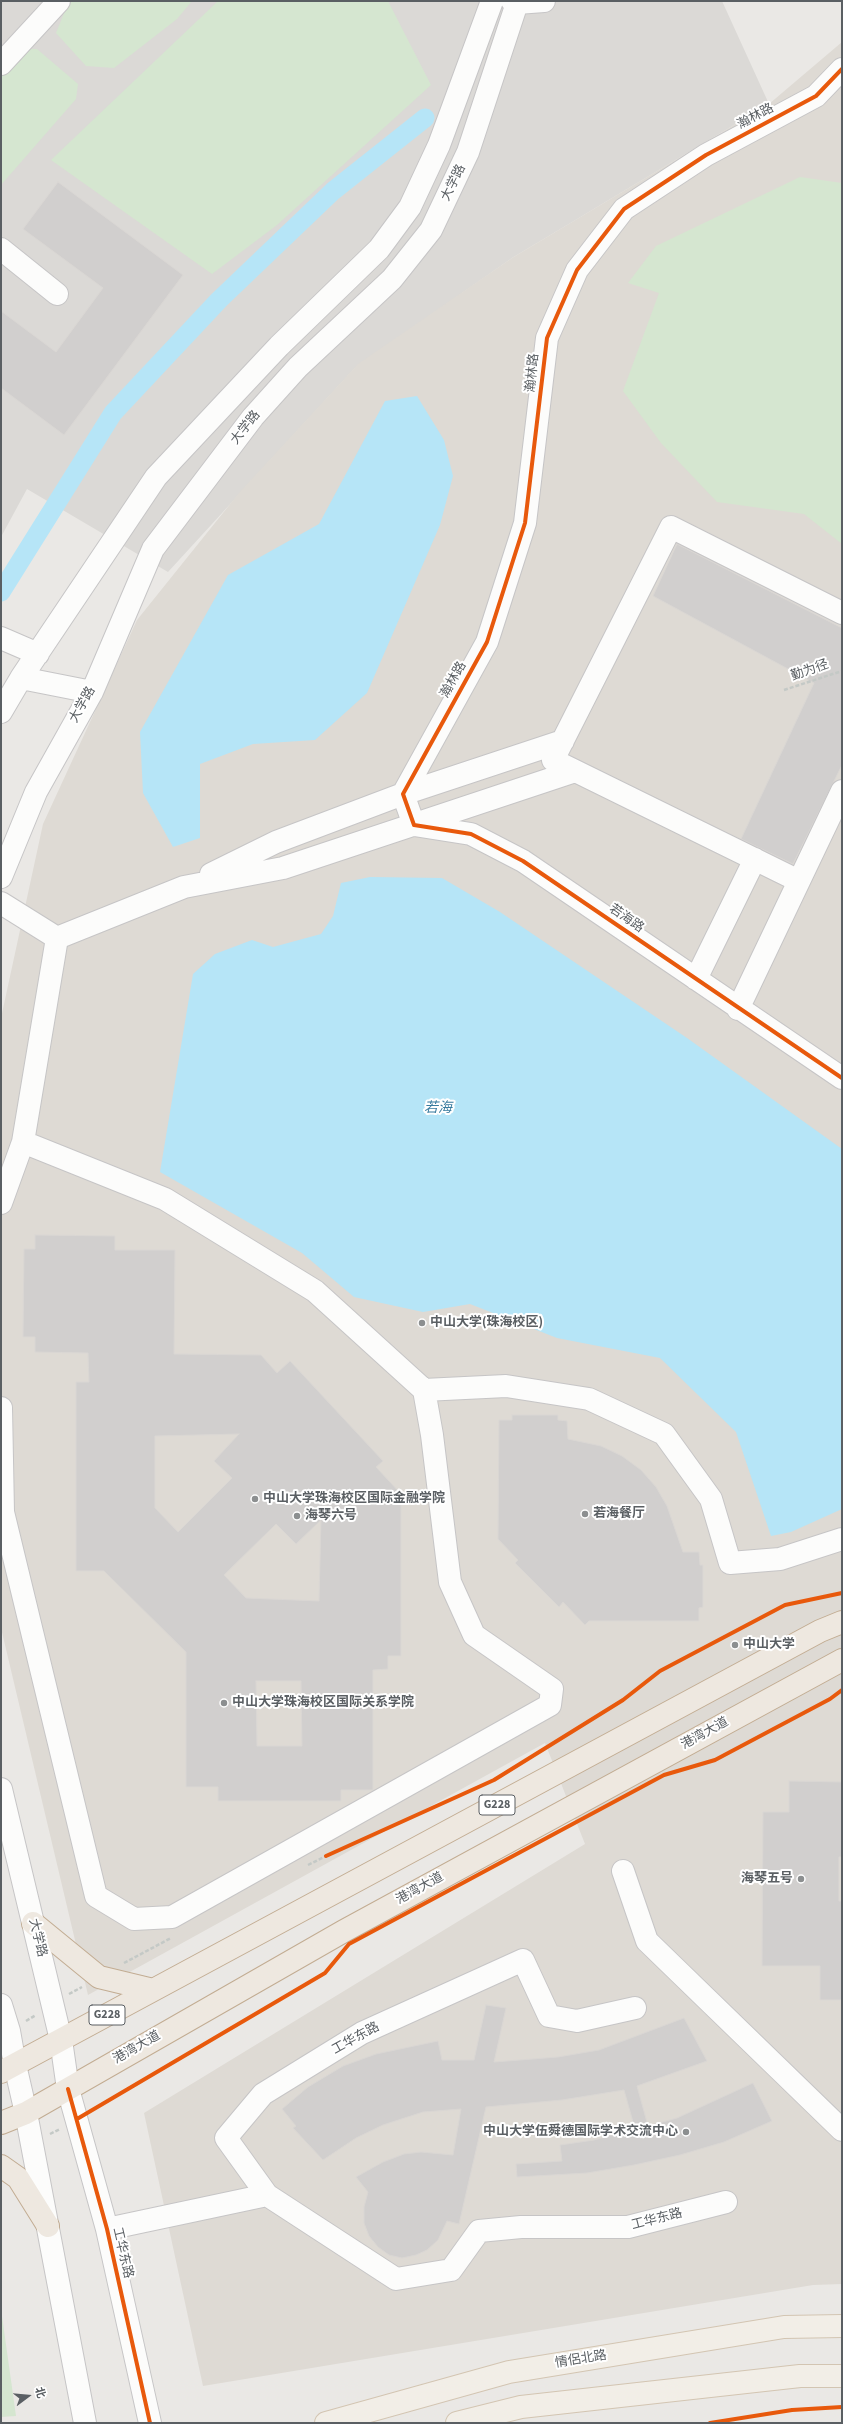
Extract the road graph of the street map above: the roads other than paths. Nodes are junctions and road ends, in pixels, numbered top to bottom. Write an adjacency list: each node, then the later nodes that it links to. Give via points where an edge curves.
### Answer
1 (59, 1): 5 (street)
2 (492, 1): 11 (street, via 439,145 410,206 379,249 279,346 156,477)
3 (544, 1): 4 (street)
4 (514, 2): 13 (street, 大学路, via 468,152 431,230 392,278 298,366 253,417 153,549)
5 (1, 64)
6 (842, 69): 18 (street, 瀚林路, via 816,96 706,155 624,209 577,270 547,338 525,522 487,642)
7 (1, 249): 8 (street)
8 (57, 294)
9 (842, 613): 15 (street, via 671,527)
10 (1, 638): 11 (street)
11 (38, 654): 12 (street)
12 (21, 678): 13 (street); 14 (street)
13 (92, 692): 21 (street, 大学路, via 36,792)
14 (1, 712)
15 (563, 741): 16 (street, via 553,760); 18 (street)
16 (575, 770): 19 (street); 20 (street)
17 (842, 791): 22 (street)
18 (403, 794): 19 (street); 23 (street, via 276,842)
19 (414, 826): 23 (street, via 283,868); 26 (street, 若海路, via 471,834 523,860)
20 (755, 859): 22 (street); 26 (street)
21 (1, 877)
22 (799, 881): 27 (street)
23 (184, 887): 25 (street)
24 (1, 903): 25 (street)
25 (57, 938): 29 (street)
26 (696, 979): 27 (street, 若海路)
27 (738, 1009): 28 (street, 若海路)
28 (842, 1078)
29 (23, 1142): 30 (street); 31 (street, via 166,1199 186,1211 315,1291)
30 (1, 1203)
31 (424, 1390): 32 (street, via 450,1582 474,1635 552,1689 550,1705 172,1917 134,1919 96,1896 3,1512); 33 (street, via 506,1386 589,1399 664,1434 711,1499 730,1563 780,1559)
32 (1, 1408)
33 (842, 1539)
34 (842, 1622): 39 (highway, G228, via 813,1635)
35 (842, 1660): 44 (highway, 港湾大道, via 344,1931)
36 (1, 1789): 38 (street, 大学路)
37 (623, 1871): 47 (street, via 647,1941)
38 (33, 1923): 39 (highway, via 99,1977); 42 (street, 大学路)
39 (153, 1990): 42 (highway, G228)
40 (1, 2005): 43 (street, via 9,2031)
41 (635, 2008): 49 (street, 工华东路, via 577,2021 549,2016 523,1960 362,2033 263,2094 226,2138)
42 (61, 2040): 43 (highway, G228); 44 (street, 大学路)
43 (8, 2069): 45 (street)
44 (68, 2089): 45 (highway, 港湾大道); 52 (street, 工华东路)
45 (26, 2113): 46 (highway, 港湾大道); 51 (street)
46 (1, 2123)
47 (842, 2130)
48 (1, 2166): 51 (highway, via 18,2178)
49 (267, 2194): 50 (street, 工华东路, via 396,2279 451,2270 479,2231 521,2227 628,2227); 52 (street)
50 (726, 2202)
51 (48, 2226): 55 (street)
52 (107, 2230): 56 (street, 工华东路)
53 (842, 2326): 57 (main road, 情侶北路, via 784,2327 509,2372)
54 (842, 2376): 58 (main road, via 800,2376 520,2407)
55 (85, 2423)
56 (150, 2423)
57 (326, 2423)
58 (457, 2423)

